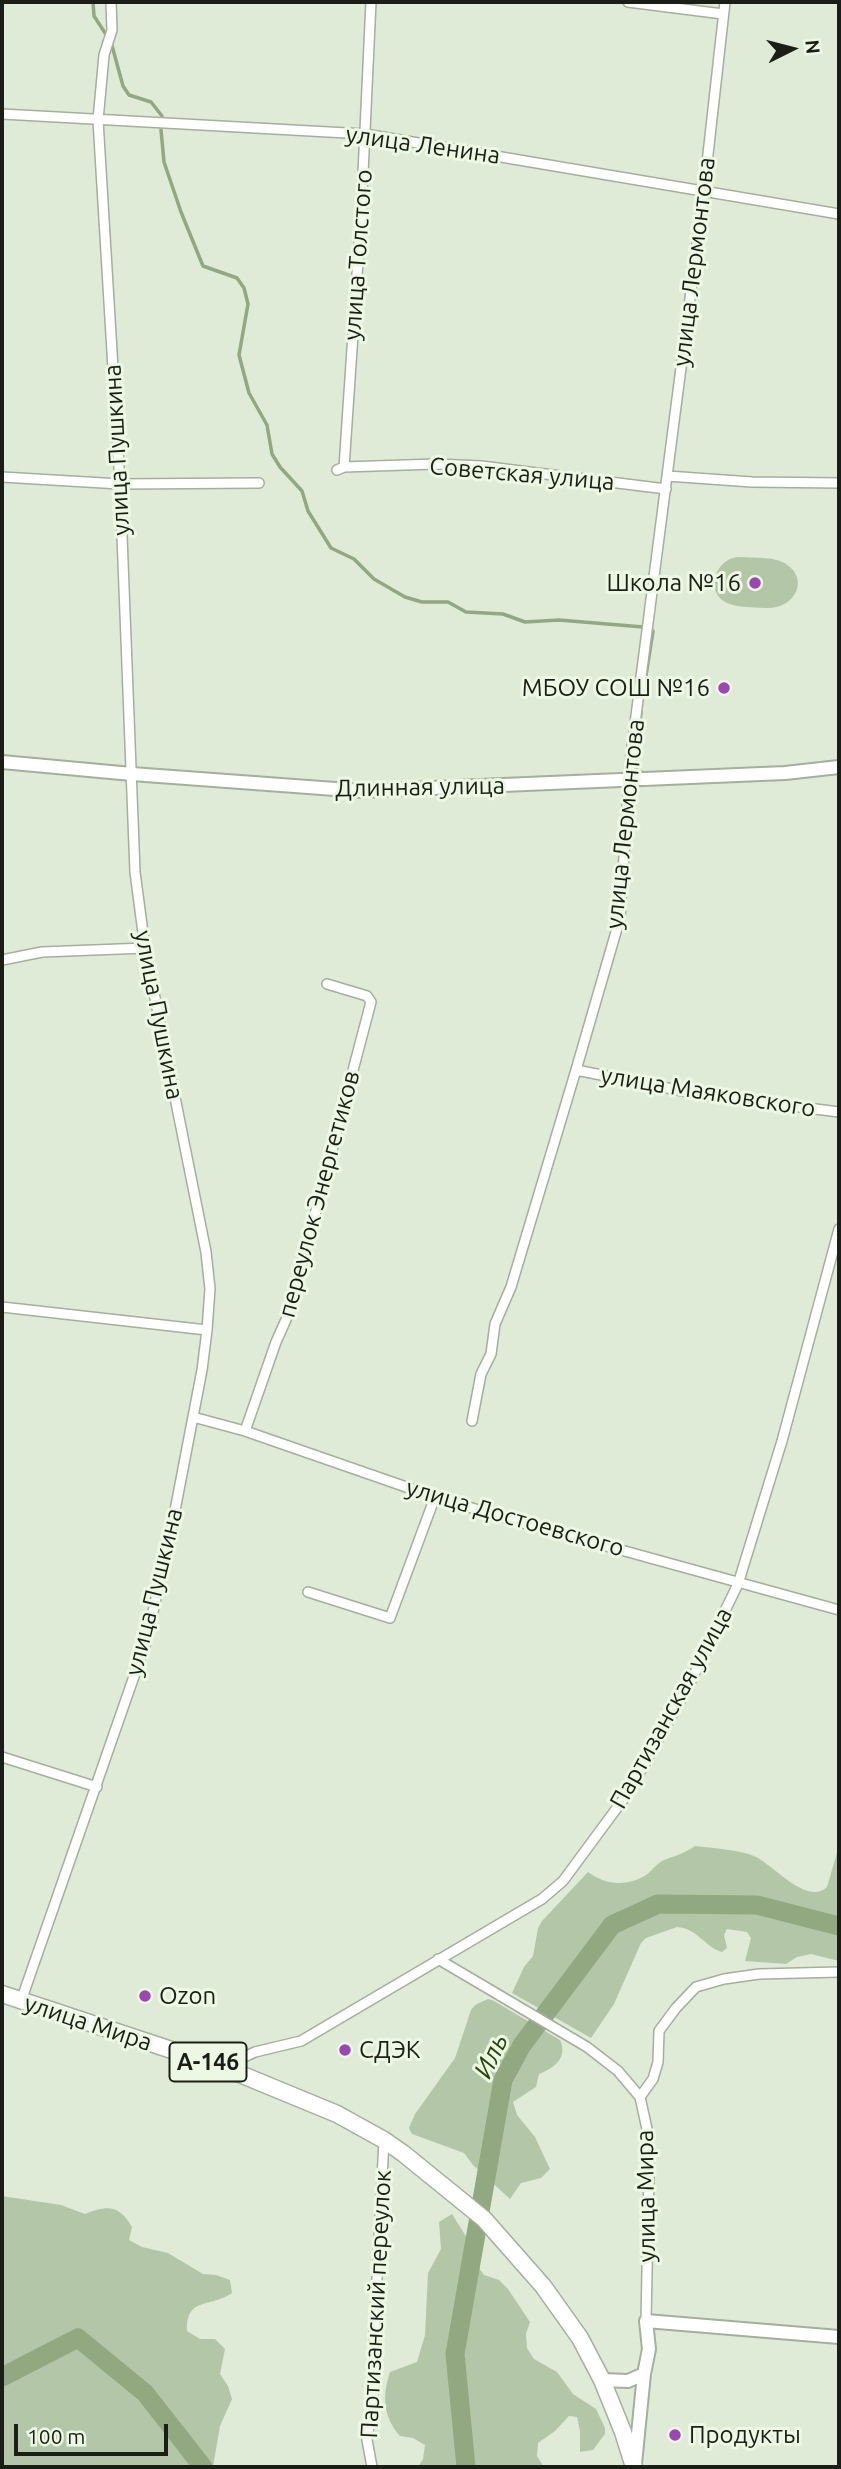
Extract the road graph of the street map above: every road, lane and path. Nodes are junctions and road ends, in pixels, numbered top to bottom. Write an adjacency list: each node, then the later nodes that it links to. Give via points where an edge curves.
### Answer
1 (111, 2): 7 (street, улица Пушкина)
2 (371, 2): 8 (street, улица Толстого)
3 (628, 2): 5 (street)
4 (725, 2): 5 (street, улица Лермонтова)
5 (723, 14): 9 (street, улица Лермонтова)
6 (2, 114): 7 (street, улица Ленина)
7 (98, 120): 8 (street, улица Ленина); 16 (street, улица Пушкина)
8 (365, 134): 9 (street, улица Ленина); 11 (street, улица Толстого)
9 (704, 190): 10 (street, улица Ленина); 12 (street, улица Лермонтова)
10 (839, 214)
11 (341, 468): 17 (street, Советская улица, via 481,466)
12 (667, 475): 15 (street); 17 (street, улица Лермонтова)
13 (2, 477): 16 (street)
14 (259, 483): 16 (street)
15 (839, 483)
16 (120, 484): 20 (street, улица Пушкина)
17 (666, 489): 21 (street, улица Лермонтова)
18 (2, 762): 20 (main road, Длинная улица)
19 (839, 767): 21 (main road, Длинная улица, via 785,774)
20 (132, 774): 21 (main road, Длинная улица, via 362,791); 22 (street, улица Пушкина, via 135,872)
21 (629, 780): 25 (street, улица Лермонтова, via 620,918)
22 (145, 948): 23 (street, via 43,952); 29 (street, улица Пушкина, via 206,1252)
23 (2, 960)
24 (327, 984): 32 (street, переулок Энергетиков, via 367,996 371,1002 289,1313)
25 (576, 1070): 26 (street, улица Маяковского, via 698,1094); 31 (street, улица Лермонтова, via 511,1287 495,1324)
26 (839, 1112)
27 (839, 1229): 34 (street, Партизанская улица)
28 (2, 1307): 29 (street)
29 (207, 1330): 30 (street, улица Пушкина)
30 (193, 1417): 32 (street, улица Достоевского); 38 (street, улица Пушкина, via 147,1639)
31 (472, 1421)
32 (245, 1431): 33 (street, улица Достоевского)
33 (435, 1497): 34 (street, улица Достоевского); 35 (street, via 390,1618)
34 (738, 1584): 36 (street, улица Достоевского); 39 (street, Партизанская улица, via 689,1685 628,1793 563,1881 542,1899)
35 (308, 1592)
36 (839, 1609)
37 (2, 1757): 38 (street)
38 (97, 1787): 42 (street, улица Пушкина)
39 (438, 1959): 43 (street, Партизанская улица, via 301,2041 255,2052); 44 (street, улица Мира, via 587,2047)
40 (839, 1972): 44 (street, via 759,1974 696,1987 659,2031 653,2078)
41 (2, 1994): 42 (highway, улица Мира / А-146)
42 (21, 2001): 43 (highway, улица Мира / А-146)
43 (223, 2067): 45 (highway, улица Мира / А-146, via 337,2114)
44 (640, 2096): 46 (street, улица Мира, via 649,2174)
45 (384, 2140): 49 (highway, улица Мира / А-146, via 484,2218 543,2286); 50 (street, Партизанский переулок, via 374,2387 367,2440)
46 (646, 2320): 47 (main road); 48 (main road, улица Мира, via 649,2348)
47 (839, 2337)
48 (644, 2374): 49 (main road, via 628,2381); 51 (main road, улица Мира)
49 (602, 2380): 51 (highway, улица Мира / А-146)
50 (372, 2467)
51 (635, 2467)

